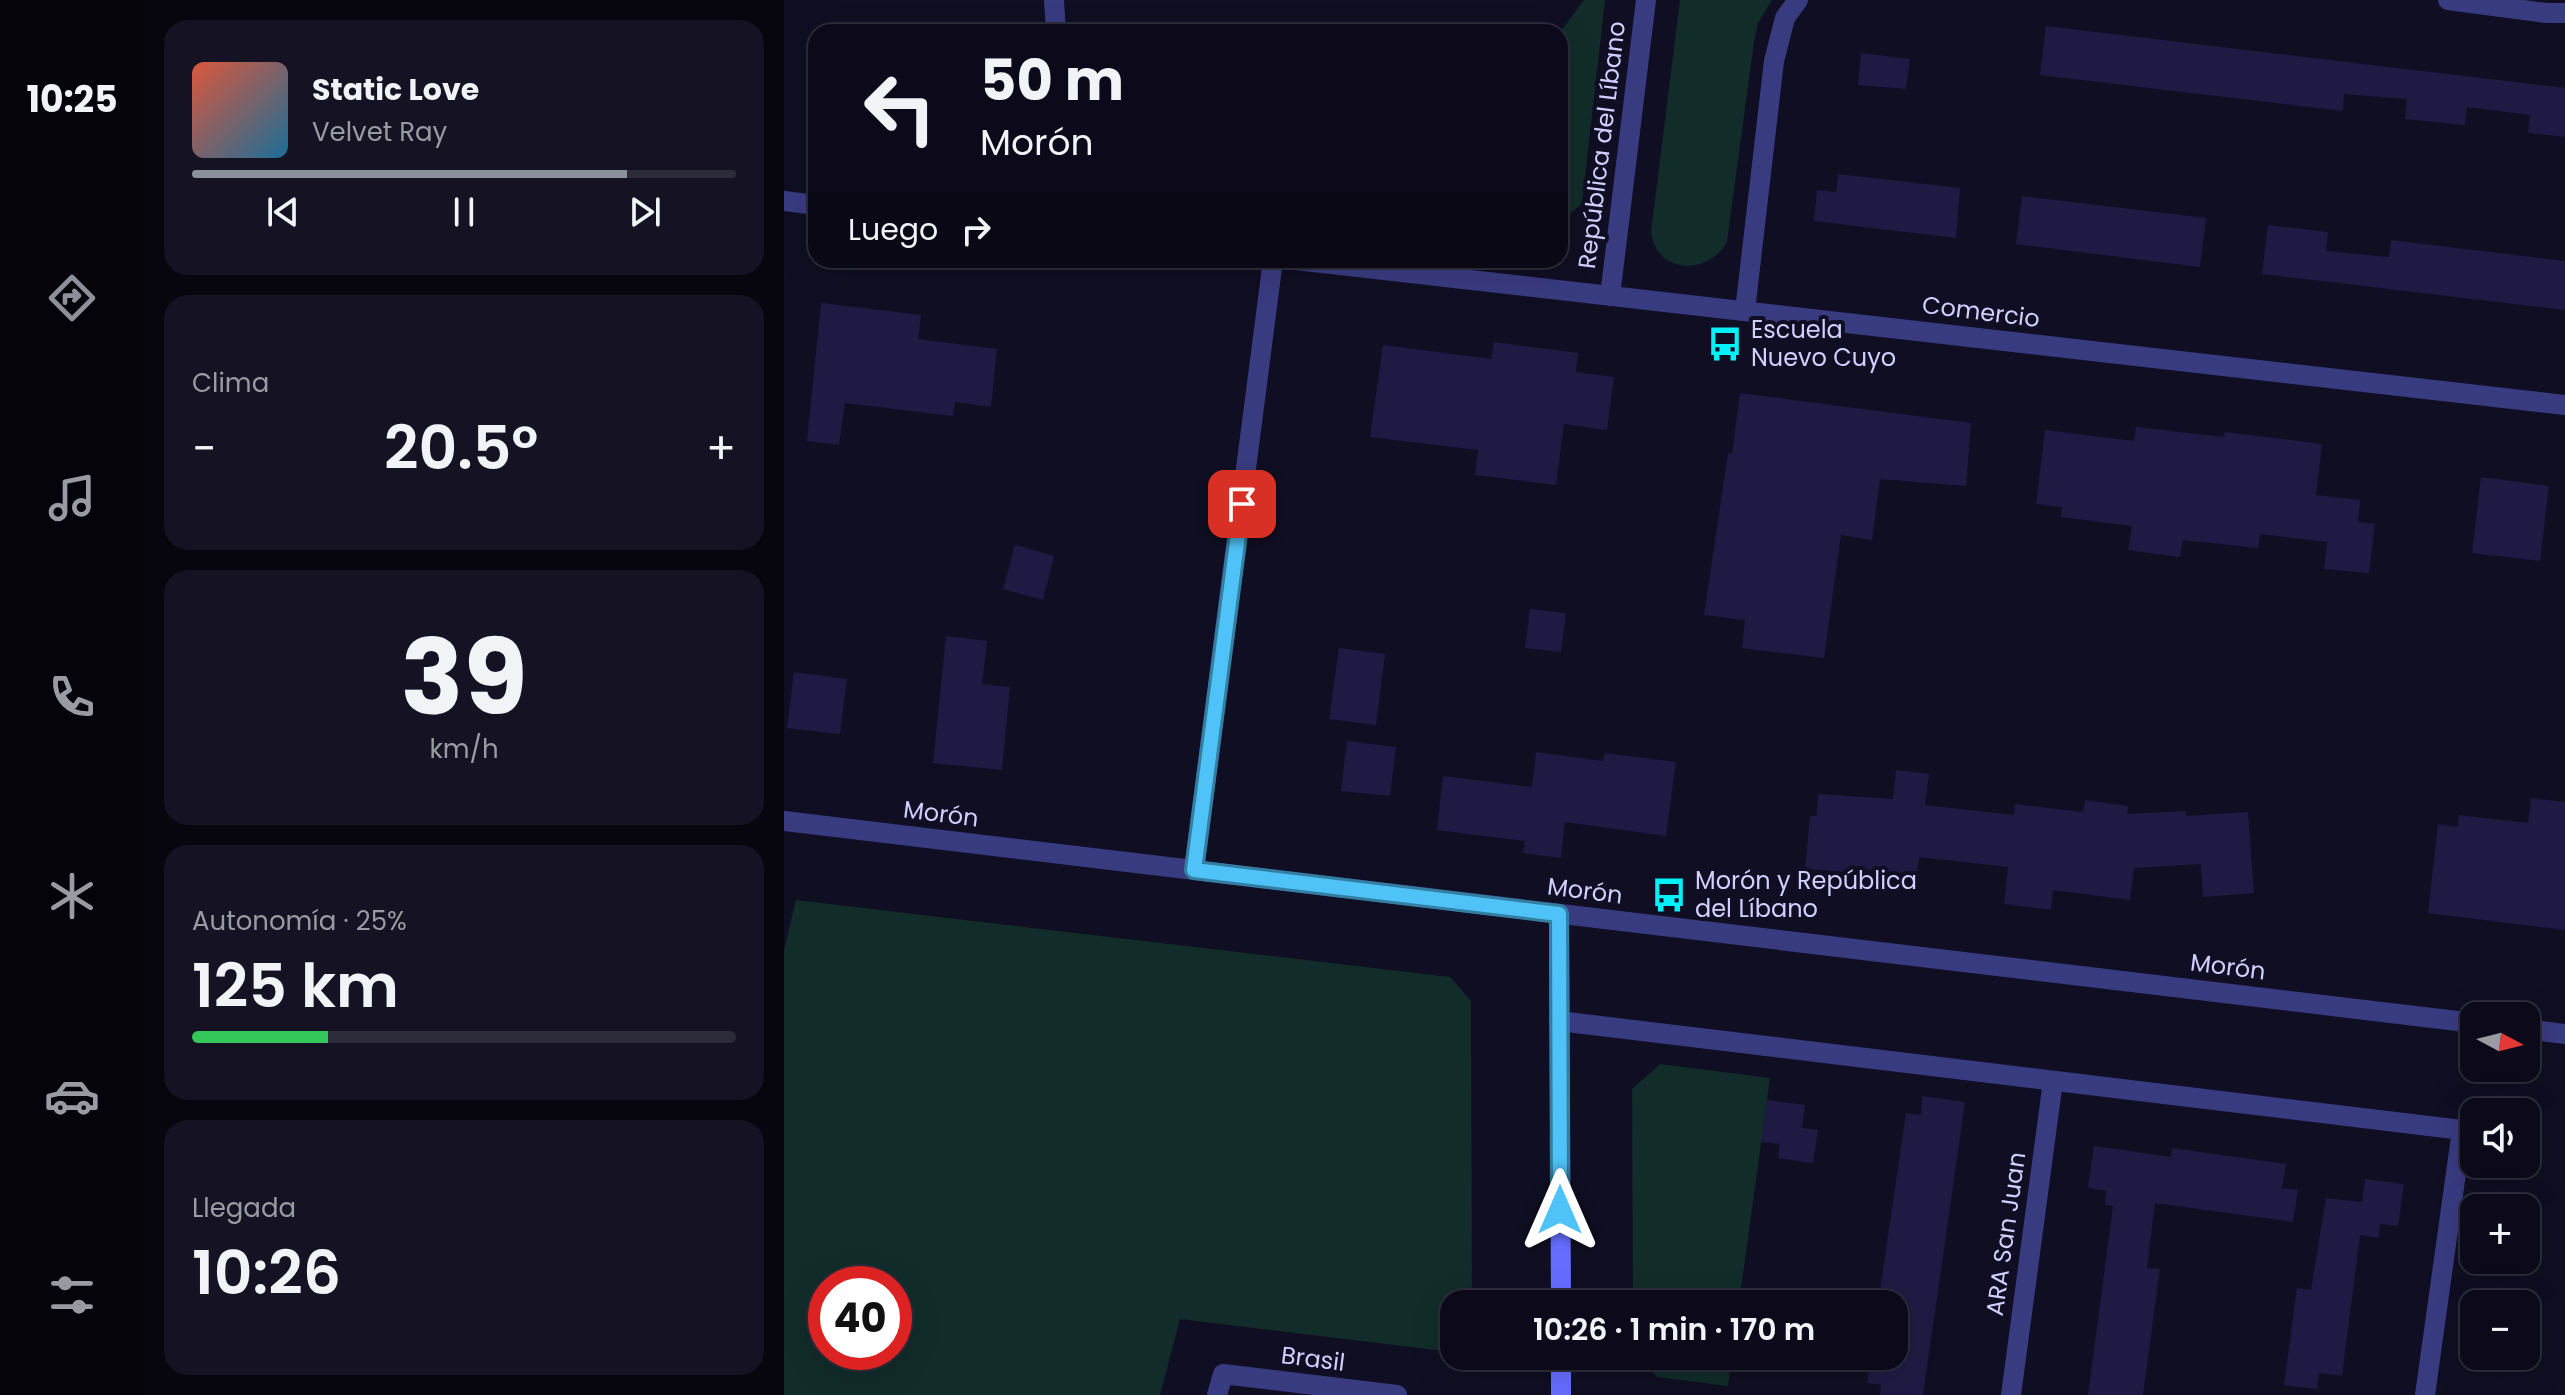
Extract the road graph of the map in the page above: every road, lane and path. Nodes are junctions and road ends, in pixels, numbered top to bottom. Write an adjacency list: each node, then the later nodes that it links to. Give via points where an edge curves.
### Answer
1 (1054, 0): 6 (street)
2 (1646, 0): 11 (street, República del Líbano)
3 (1798, 0): 12 (street, via 1785,18 1774,61)
4 (2448, 0): 5 (street)
5 (2555, 13)
6 (1056, 24)
7 (784, 201): 8 (street)
8 (808, 204)
9 (1272, 268): 15 (street)
10 (1366, 268): 11 (street, Comercio)
11 (1610, 296): 12 (street, Comercio)
12 (1745, 311): 13 (street, Comercio)
13 (2565, 405)
14 (784, 821): 15 (street, Morón)
15 (1194, 870): 16 (street, Morón)
16 (1559, 914): 17 (street); 18 (street, Morón)
17 (1559, 1021): 21 (street); 22 (street)
18 (2460, 1021)
19 (2540, 1031): 20 (street)
20 (2565, 1034)
21 (2053, 1081): 27 (street, ARA San Juan); 28 (street, via 2462,1130)
22 (1561, 1290)
23 (1561, 1370): 26 (street)
24 (1217, 1395): 25 (street, Brasil, via 1223,1374)
25 (1397, 1395)
26 (1561, 1395)
27 (2011, 1395)
28 (2425, 1395)

